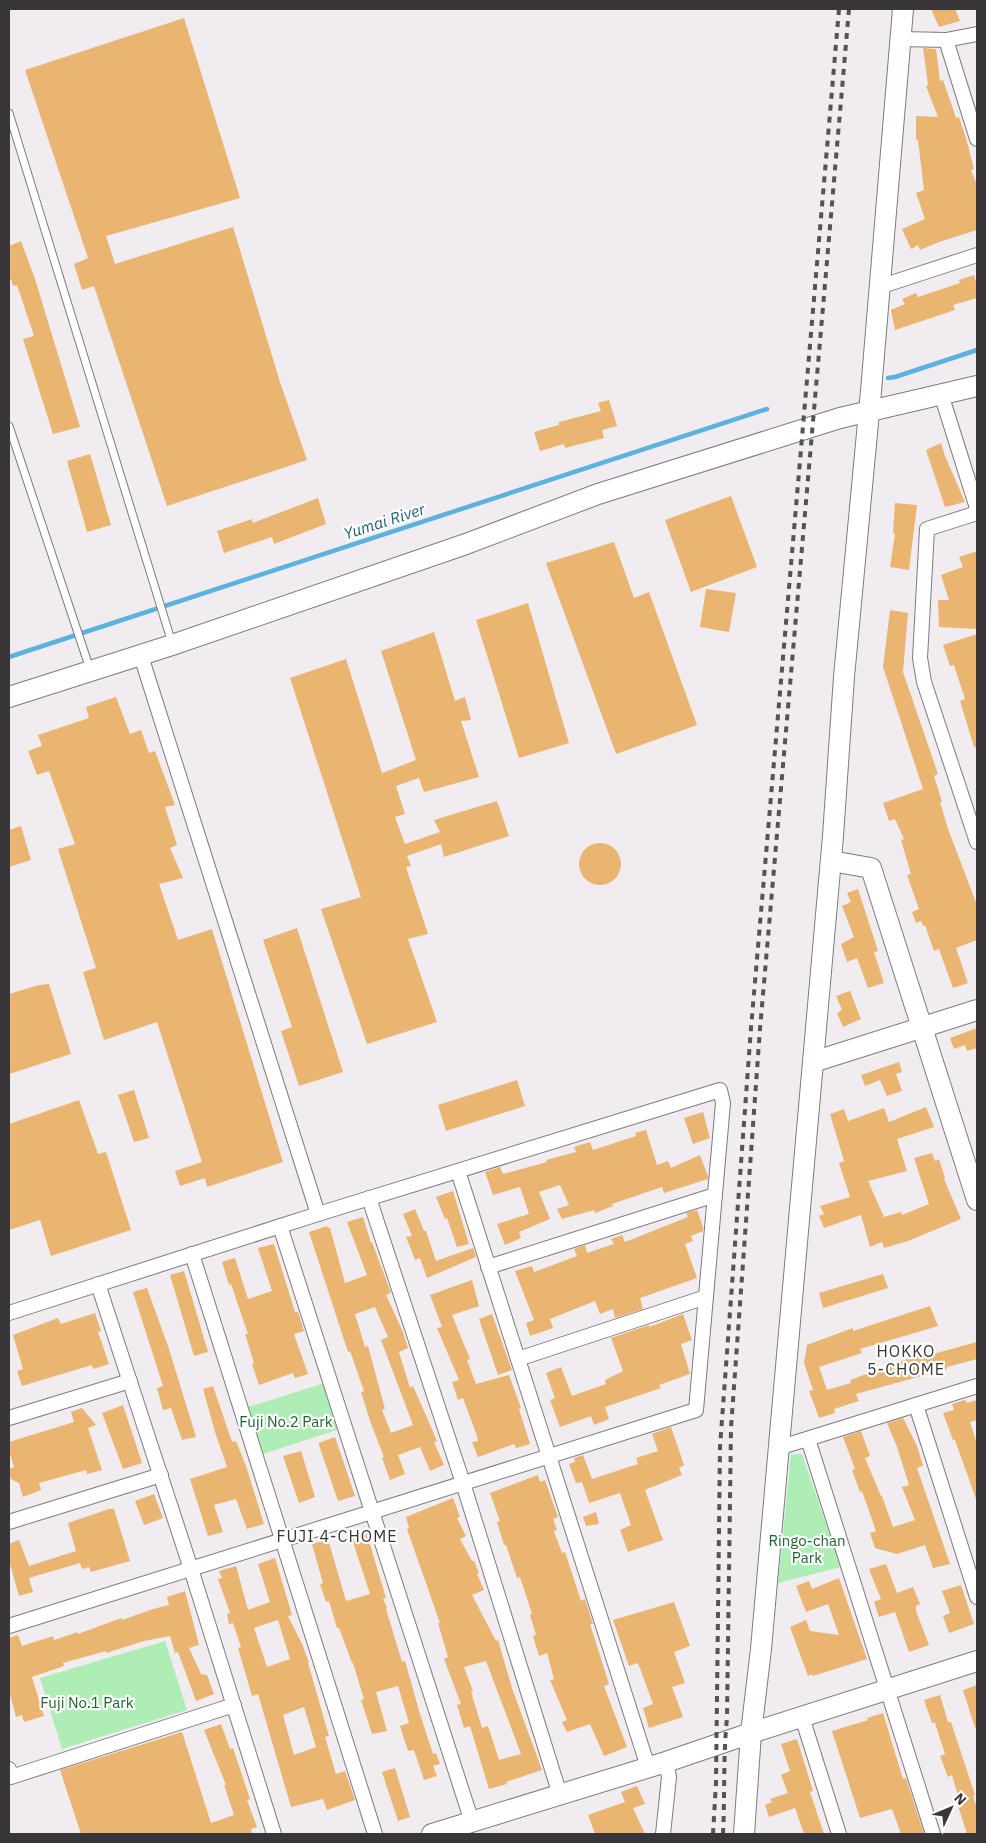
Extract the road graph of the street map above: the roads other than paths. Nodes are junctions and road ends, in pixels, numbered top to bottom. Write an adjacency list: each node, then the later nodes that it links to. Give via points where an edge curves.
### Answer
1 (903, 9): 3 (street)
2 (977, 34): 4 (street)
3 (900, 39): 4 (street); 8 (street)
4 (946, 40): 6 (street)
5 (9, 113): 15 (lane)
6 (977, 139)
7 (977, 255): 8 (street)
8 (879, 287): 11 (street)
9 (977, 386): 10 (street)
10 (941, 394): 11 (street); 13 (street)
11 (869, 411): 15 (street, via 598,494 456,547); 20 (street, via 844,677)
12 (9, 426): 17 (lane)
13 (977, 508)
14 (977, 513): 19 (street, via 927,529 920,658 924,682)
15 (172, 645): 16 (street)
16 (140, 656): 17 (street); 28 (street)
17 (91, 671): 18 (street)
18 (9, 697)
19 (977, 842)
20 (831, 861): 22 (street, via 871,868); 23 (street)
21 (977, 1010): 22 (street)
22 (922, 1027): 23 (street); 27 (street)
23 (813, 1062): 41 (street)
24 (458, 1171): 25 (street, via 720,1090 723,1103); 26 (street); 31 (street)
25 (715, 1195): 31 (street); 33 (street)
26 (369, 1198): 28 (street); 44 (street)
27 (977, 1200)
28 (318, 1214): 29 (street)
29 (280, 1226): 30 (street); 45 (street)
30 (192, 1254): 32 (street); 47 (street)
31 (488, 1267): 35 (street)
32 (98, 1284): 34 (street); 36 (street)
33 (706, 1297): 35 (street); 42 (street, via 696,1410)
34 (9, 1313)
35 (518, 1359): 42 (street)
36 (130, 1381): 39 (street); 43 (street)
37 (977, 1386): 38 (street)
38 (916, 1405): 40 (street); 49 (street)
39 (9, 1418)
40 (808, 1439): 41 (street); 52 (street)
41 (778, 1448): 55 (street, via 762,1650)
42 (550, 1456): 44 (street); 56 (street)
43 (161, 1476): 46 (street); 48 (street)
44 (463, 1483): 45 (street); 58 (street)
45 (372, 1512): 47 (street); 59 (street)
46 (9, 1522)
47 (283, 1540): 48 (street); 61 (street)
48 (191, 1569): 50 (street); 53 (street)
49 (977, 1597)
50 (9, 1626)
51 (977, 1661): 52 (street)
52 (887, 1689): 54 (street); 66 (street)
53 (234, 1705): 57 (street, via 11,1777); 60 (street)
54 (802, 1717): 55 (street); 65 (street)
55 (751, 1733): 56 (street); 64 (street)
56 (657, 1765): 58 (street); 63 (street, via 668,1777)
57 (9, 1769)
58 (560, 1795): 59 (street)
59 (472, 1822): 62 (street)
60 (274, 1834)
61 (375, 1834)
62 (432, 1834)
63 (663, 1834)
64 (744, 1834)
65 (839, 1834)
66 (933, 1834)

